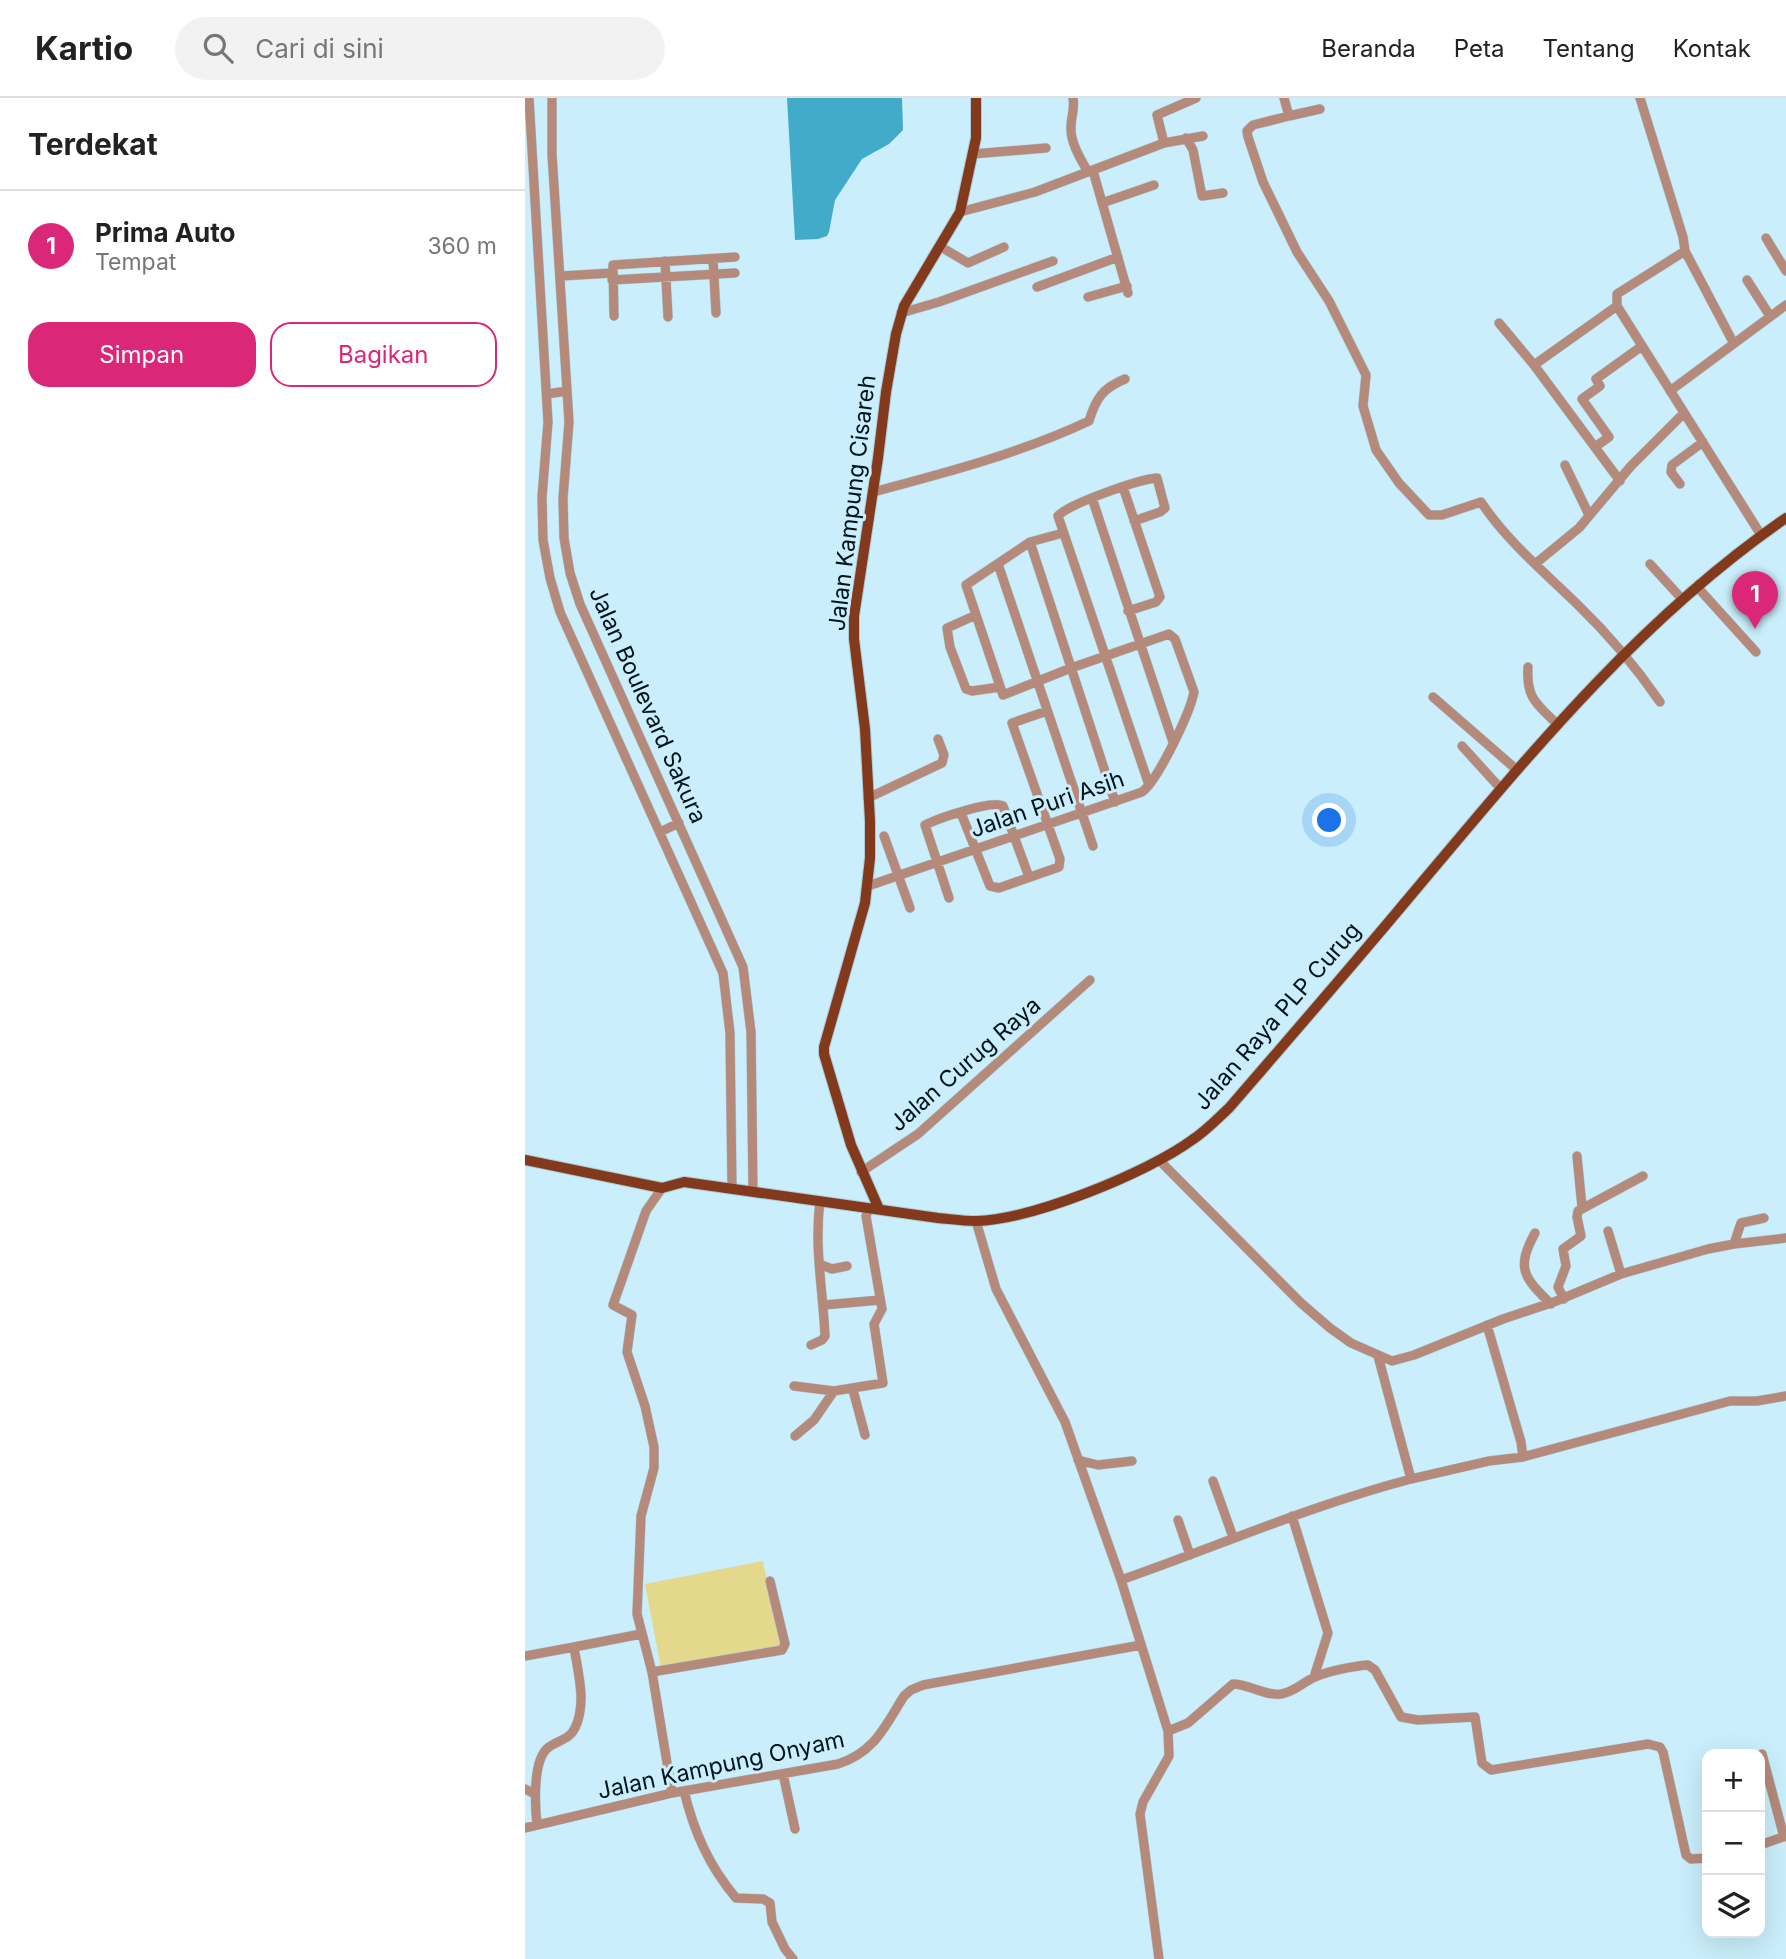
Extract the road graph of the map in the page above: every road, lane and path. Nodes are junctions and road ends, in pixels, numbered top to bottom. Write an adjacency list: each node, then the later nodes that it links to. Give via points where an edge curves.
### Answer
1 (529, 98): 52 (street, Jalan Boulevard Sakura)
2 (552, 98): 32 (street, Jalan Boulevard Sakura)
3 (976, 98): 14 (main road, Jalan Kampung Cisareh)
4 (1073, 98): 15 (street, via 1071,133)
5 (1196, 98): 12 (street, via 1157,115)
6 (1284, 98): 9 (street)
7 (1640, 98): 23 (street)
8 (1320, 109): 9 (street)
9 (1289, 116): 69 (street, via 1253,125 1248,136 1263,182 1291,240 1329,301 1366,375 1363,406 1376,450 1429,515 1442,516 1481,502)
10 (1203, 136): 11 (street)
11 (1187, 138): 12 (street); 17 (street, via 1202,196)
12 (1164, 144): 15 (street)
13 (1045, 148): 14 (street)
14 (973, 154): 19 (main road, Jalan Kampung Cisareh)
15 (1091, 172): 18 (street); 19 (street)
16 (1154, 185): 18 (street)
17 (1223, 193)
18 (1103, 203): 25 (street)
19 (960, 212): 21 (main road, Jalan Kampung Cisareh)
20 (1766, 239): 29 (street)
21 (941, 247): 22 (street, via 965,263); 41 (main road, Jalan Kampung Cisareh)
22 (1004, 247)
23 (1685, 251): 39 (street, via 1617,294); 46 (street)
24 (735, 257): 26 (street)
25 (1118, 257): 36 (street); 37 (street, via 1127,290)
26 (713, 258): 27 (street); 31 (street)
27 (664, 261): 33 (street, via 615,264); 34 (street)
28 (1053, 261): 41 (street)
29 (1786, 271)
30 (735, 273): 31 (street)
31 (714, 274): 34 (street); 40 (street)
32 (561, 276): 33 (street); 50 (street, Jalan Boulevard Sakura)
33 (612, 277): 34 (street); 42 (street)
34 (666, 277): 44 (street)
35 (1747, 280): 43 (street)
36 (1037, 287)
37 (1088, 297)
38 (1786, 304): 43 (street)
39 (1617, 306): 47 (street); 48 (street)
40 (716, 313)
41 (901, 313): 60 (main road, Jalan Kampung Cisareh, via 885,392)
42 (614, 316)
43 (1770, 316): 46 (street)
44 (668, 317)
45 (1499, 323): 48 (street)
46 (1733, 342): 51 (street)
47 (1642, 346): 51 (street); 55 (street, via 1596,379 1600,386 1581,400 1609,437)
48 (1534, 365): 55 (street)
49 (1125, 379): 60 (street, via 1101,392 1089,421 1069,431)
50 (567, 391): 52 (street); 97 (street, Jalan Boulevard Sakura, via 563,498 571,573 580,604)
51 (1670, 391): 53 (street)
52 (547, 394): 99 (street, Jalan Boulevard Sakura, via 542,497 550,578 560,612)
53 (1684, 413): 54 (street); 57 (street)
54 (1703, 442): 58 (street, via 1672,465 1671,472); 66 (street)
55 (1595, 447): 57 (street)
56 (1565, 465): 62 (street)
57 (1620, 481): 62 (street)
58 (1680, 484)
59 (1123, 487): 61 (street); 64 (street); 64 (street, via 1158,481 1165,508)
60 (873, 492): 93 (main road, Jalan Kampung Cisareh, via 853,629)
61 (1092, 498): 65 (street, via 1059,514); 73 (street)
62 (1589, 515): 69 (street)
63 (1786, 518): 66 (main road, Jalan Raya PLP Curug)
64 (1134, 521): 73 (street, via 1160,597)
65 (1063, 533): 67 (street); 78 (street)
66 (1761, 535): 71 (main road, Jalan Raya PLP Curug)
67 (1030, 542): 68 (street); 80 (street)
68 (998, 564): 74 (street, via 966,586); 81 (street)
69 (1535, 564): 77 (street)
70 (1650, 564): 72 (street)
71 (1699, 584): 72 (main road, Jalan Raya PLP Curug); 76 (street)
72 (1682, 599): 77 (main road, Jalan Raya PLP Curug)
73 (1128, 611): 75 (street)
74 (976, 615): 82 (street); 82 (street, Jalan Puri Asih, via 947,628 950,647 966,689)
75 (1140, 645): 78 (street, Jalan Puri Asih); 88 (street); 88 (street, Jalan Puri Asih, via 1172,635 1190,682 1193,696)
76 (1756, 652)
77 (1625, 654): 84 (street); 86 (main road, Jalan Raya PLP Curug)
78 (1106, 657): 80 (street, Jalan Puri Asih); 91 (street)
79 (1528, 667): 86 (street, via 1531,695)
80 (1071, 668): 81 (street, Jalan Puri Asih); 94 (street)
81 (1037, 681): 82 (street, Jalan Puri Asih); 85 (street)
82 (1001, 691)
83 (1433, 697): 90 (street)
84 (1660, 702)
85 (1047, 711): 96 (street); 98 (street, via 1012,723)
86 (1558, 725): 90 (main road, Jalan Raya PLP Curug)
87 (938, 739): 93 (street, via 942,763)
88 (1173, 742): 91 (street, Jalan Puri Asih)
89 (1462, 746): 92 (street)
90 (1517, 770): 92 (main road, Jalan Raya PLP Curug)
91 (1149, 785): 94 (street, Jalan Puri Asih)
92 (1501, 789): 113 (main road, Jalan Raya PLP Curug, via 1229,1108 1192,1140)
93 (868, 798): 107 (main road, Jalan Kampung Cisareh)
94 (1115, 802): 96 (street, Jalan Puri Asih)
95 (961, 813): 101 (street, via 1001,803); 103 (street); 104 (street, via 925,825)
96 (1082, 813): 98 (street, Jalan Puri Asih); 102 (street)
97 (680, 823): 99 (street); 118 (street, Jalan Boulevard Sakura, via 743,967 751,1032)
98 (1048, 825): 101 (street, Jalan Puri Asih); 106 (street, via 1061,863)
99 (660, 832): 117 (street, Jalan Boulevard Sakura, via 723,973 730,1033)
100 (884, 836): 105 (street)
101 (1014, 837): 103 (street, Jalan Puri Asih); 106 (street)
102 (1093, 846)
103 (976, 850): 104 (street, Jalan Puri Asih); 106 (street, via 990,886)
104 (936, 862): 105 (street, Jalan Puri Asih); 108 (street)
105 (899, 876): 107 (street, Jalan Puri Asih); 109 (street)
106 (1029, 877)
107 (868, 886): 114 (main road, Jalan Kampung Cisareh, via 824,1047)
108 (949, 898)
109 (910, 908)
110 (1090, 980): 114 (street, Jalan Curug Raya, via 918,1134)
111 (1577, 1156): 120 (street)
112 (525, 1160): 116 (main road, Jalan Raya PLP Curug)
113 (1159, 1160): 123 (main road, Jalan Raya PLP Curug, via 1067,1199); 137 (street, via 1301,1303 1340,1336)
114 (861, 1172): 121 (main road, Jalan Kampung Cisareh)
115 (1643, 1176): 120 (street)
116 (662, 1188): 117 (main road, Jalan Raya PLP Curug, via 684,1181); 155 (street, via 646,1212 613,1305 632,1316 627,1352 654,1447 638,1556 637,1614)
117 (732, 1188): 118 (main road, Jalan Raya PLP Curug)
118 (753, 1191): 119 (main road, Jalan Raya PLP Curug)
119 (820, 1201): 121 (main road, Jalan Raya PLP Curug); 128 (street, via 816,1228)
120 (1582, 1207): 131 (street, via 1576,1214 1581,1236 1563,1249 1566,1269 1558,1287)
121 (874, 1208): 123 (main road, Jalan Raya PLP Curug); 132 (street, via 866,1216)
122 (1764, 1218): 127 (street, via 1741,1223)
123 (976, 1221): 145 (street, via 996,1289 1065,1422)
124 (1608, 1231): 130 (street)
125 (1535, 1233): 133 (street, via 1524,1253 1525,1272)
126 (1786, 1238): 127 (street)
127 (1734, 1244): 130 (street)
128 (819, 1264): 129 (street, via 829,1269); 134 (street)
129 (847, 1266)
130 (1621, 1274): 131 (street)
131 (1564, 1298): 133 (street)
132 (880, 1300): 134 (street); 139 (street, via 882,1308 874,1324 883,1383)
133 (1551, 1304): 135 (street)
134 (824, 1305): 136 (street, via 825,1336)
135 (1487, 1325): 137 (street, via 1402,1359); 144 (street)
136 (811, 1345)
137 (1378, 1356): 147 (street)
138 (794, 1387): 140 (street)
139 (853, 1390): 140 (street); 142 (street)
140 (834, 1391): 143 (street, via 814,1420)
141 (1786, 1396): 144 (street, via 1730,1401)
142 (865, 1435)
143 (795, 1436)
144 (1523, 1457): 147 (street)
145 (1078, 1460): 146 (street, via 1098,1465); 153 (street)
146 (1132, 1461)
147 (1411, 1479): 149 (street)
148 (1213, 1481): 151 (street)
149 (1292, 1516): 151 (street); 160 (street, via 1328,1633)
150 (1178, 1520): 152 (street)
151 (1233, 1537): 152 (street)
152 (1190, 1555): 153 (street)
153 (1121, 1580): 156 (street)
154 (770, 1581): 159 (street, via 785,1644 782,1650)
155 (642, 1634): 157 (street); 159 (street)
156 (1141, 1645): 161 (street); 163 (street, Jalan Kampung Onyam, via 923,1685 904,1696 872,1746 862,1753)
157 (574, 1647): 158 (street); 167 (street, via 581,1696 577,1724 540,1758)
158 (525, 1656)
159 (652, 1672): 166 (street)
160 (1314, 1677): 161 (street, via 1279,1694 1233,1684 1188,1723); 173 (street, via 1368,1665 1401,1717 1475,1717 1482,1763 1492,1770 1654,1744 1664,1752 1686,1855)
161 (1168, 1731): 175 (street, via 1169,1756 1140,1814)
162 (1765, 1766): 171 (street)
163 (783, 1774): 165 (street, Jalan Kampung Onyam); 170 (street)
164 (525, 1789): 167 (street)
165 (684, 1791): 166 (street, Jalan Kampung Onyam); 174 (street, via 717,1876 736,1898 770,1903 772,1922)
166 (672, 1793): 168 (street, Jalan Kampung Onyam)
167 (535, 1794): 168 (street)
168 (537, 1825): 169 (street, Jalan Kampung Onyam)
169 (525, 1828)
170 (795, 1829)
171 (1785, 1837): 172 (street)
172 (1765, 1844)
173 (1702, 1858)
174 (793, 1959)
175 (1159, 1959)

